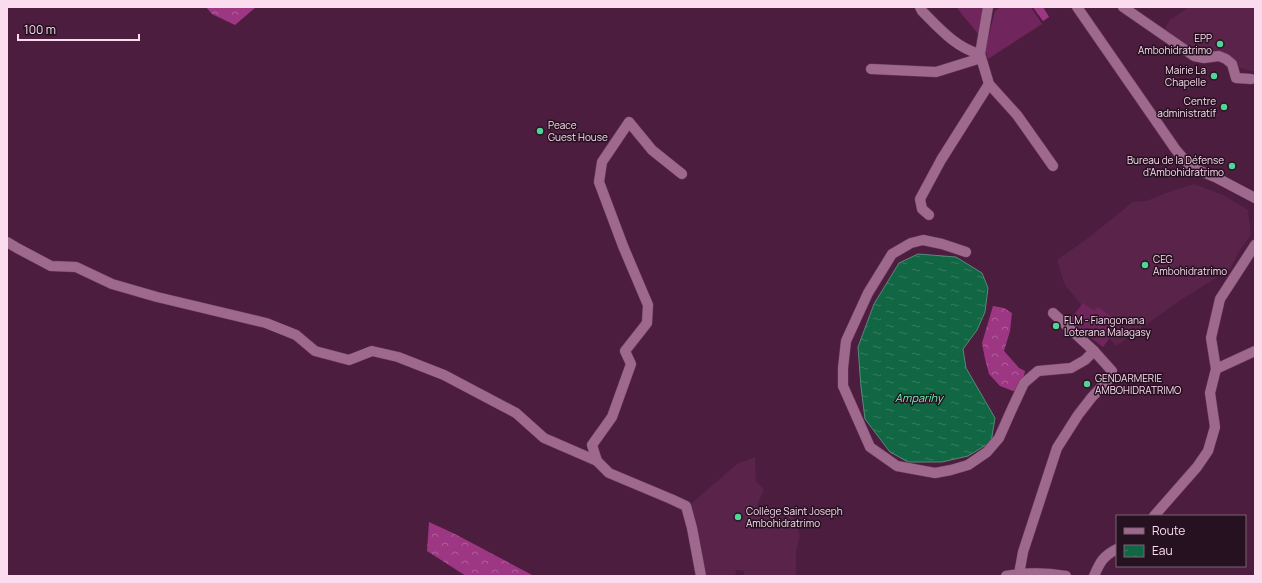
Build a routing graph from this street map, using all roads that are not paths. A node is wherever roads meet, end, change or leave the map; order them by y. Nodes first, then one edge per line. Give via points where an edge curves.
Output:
1 (920, 7) edge
2 (988, 7) edge
3 (1077, 7) edge
4 (1123, 7) edge
5 (1133, 7) edge
6 (1140, 19) junction
7 (981, 56) junction
8 (871, 69) dead end
9 (1251, 79) dead end
10 (989, 84) junction
11 (1053, 166) dead end
12 (682, 174) dead end
13 (1255, 198) edge
14 (929, 215) dead end
15 (7, 242) edge
16 (1255, 245) edge
17 (966, 252) dead end
18 (1053, 313) dead end
19 (1094, 351) junction
20 (1255, 351) edge
21 (1216, 369) junction
22 (597, 461) junction
23 (1155, 515) edge
24 (1116, 550) edge
25 (1019, 574) junction
26 (701, 576) edge
27 (1006, 576) edge
28 (1066, 576) edge
29 (1094, 576) edge

1 - 7 street via 951,40
2 - 7 street
3 - 13 street via 1190,167
4 - 6 street
5 - 6 street
6 - 9 street via 1194,56 1219,56 1232,64 1236,78
7 - 8 street via 936,72
7 - 10 street
10 - 11 street via 1017,115
10 - 14 street via 920,199 922,210
12 - 22 street via 652,150 629,122 602,162 599,182 648,305 647,323 625,351 631,364 612,418 592,445
15 - 22 street via 51,266 76,267 112,284 266,323 296,335 315,351 349,360 372,351 398,357 444,375 516,413 544,438
16 - 21 street via 1220,299 1211,338
17 - 19 street via 923,240 911,243 892,254 868,293 846,341 843,386 870,447 897,466 935,473 968,465 987,452 999,438 1024,383 1038,371 1071,368
18 - 19 street
19 - 25 street via 1112,371 1110,378 1078,415 1057,448 1023,552
20 - 21 street
21 - 23 street via 1210,393 1215,428 1208,451
22 - 26 street via 609,473 686,506
24 - 29 street via 1100,562
25 - 27 street
25 - 28 street via 1031,572

